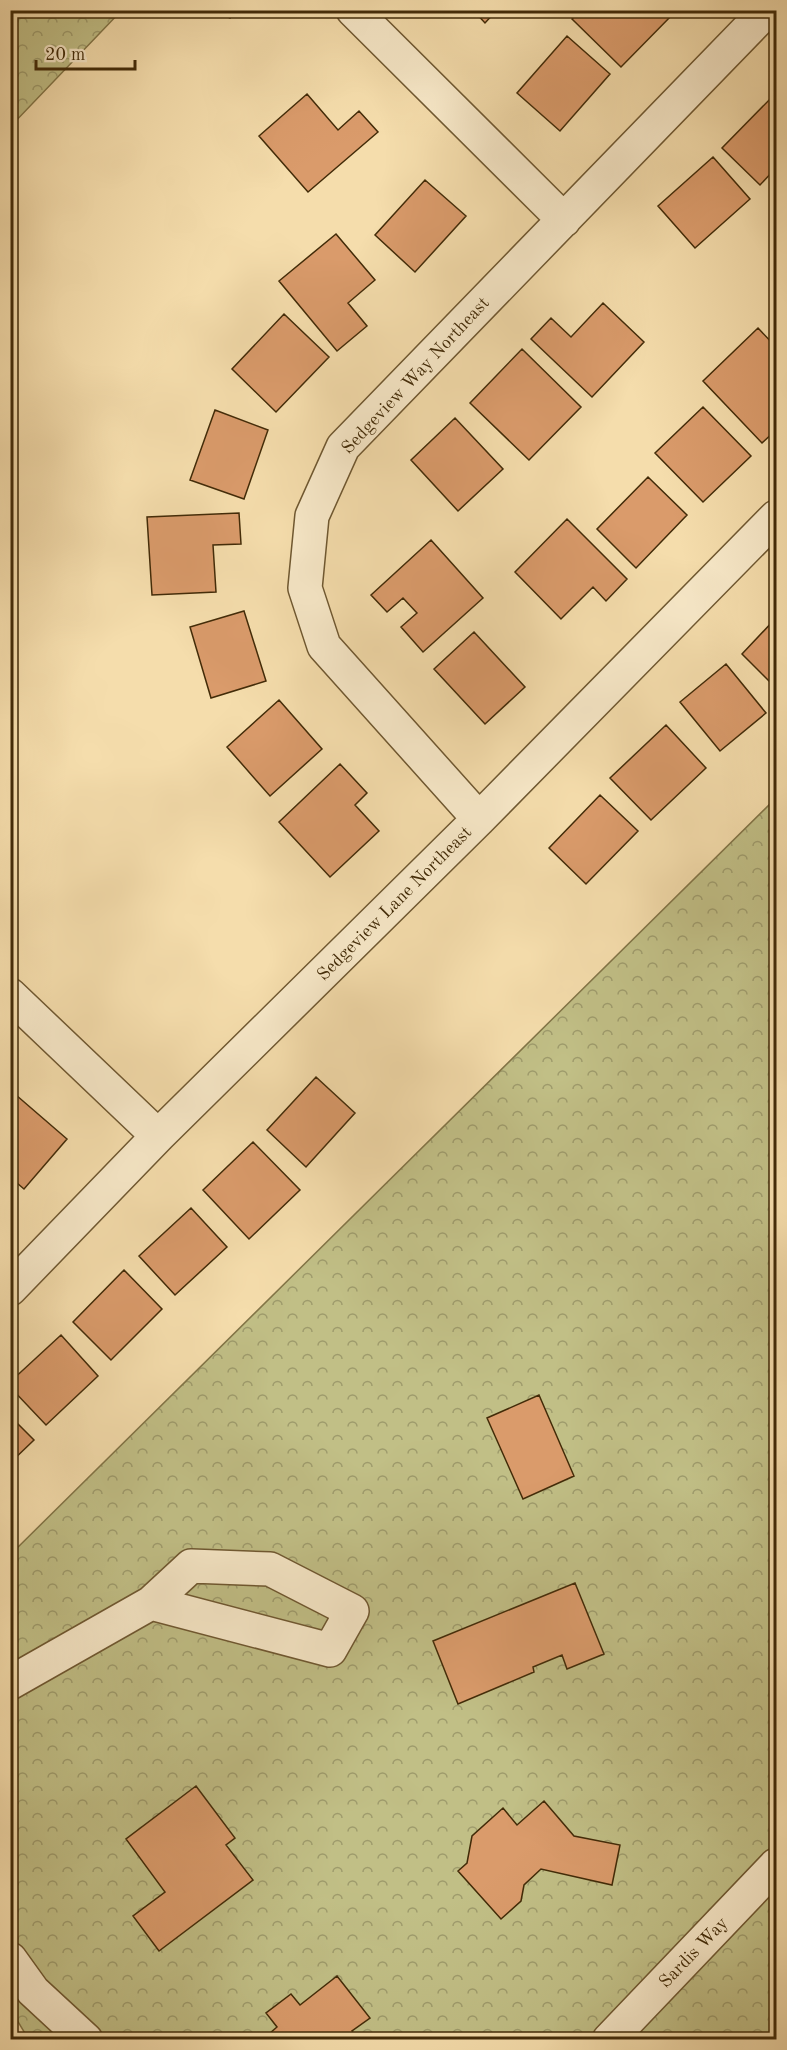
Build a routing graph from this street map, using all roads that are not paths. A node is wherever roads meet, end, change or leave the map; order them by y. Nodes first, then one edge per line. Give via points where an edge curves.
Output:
1 (352, 10) edge
2 (767, 10) edge
3 (564, 220) junction
4 (777, 517) edge
5 (479, 819) junction
6 (10, 995) edge
7 (158, 1136) junction
8 (10, 1289) edge
9 (151, 1604) junction
10 (10, 1683) edge
11 (777, 1865) edge
12 (10, 1959) edge
13 (86, 2040) edge
14 (609, 2040) edge

1 - 3 street
2 - 3 street, Sedgeview Way Northeast
3 - 5 street, Sedgeview Way Northeast via 343,447 312,516 305,588 324,646
4 - 5 street, Sedgeview Lane Northeast
5 - 7 street, Sedgeview Lane Northeast
6 - 7 street
7 - 8 street, Sedgeview Lane Northeast
9 - 9 street via 330,1650 352,1611 270,1569 191,1566
9 - 10 street
11 - 14 street, Sardis Way
12 - 13 street via 33,1991

